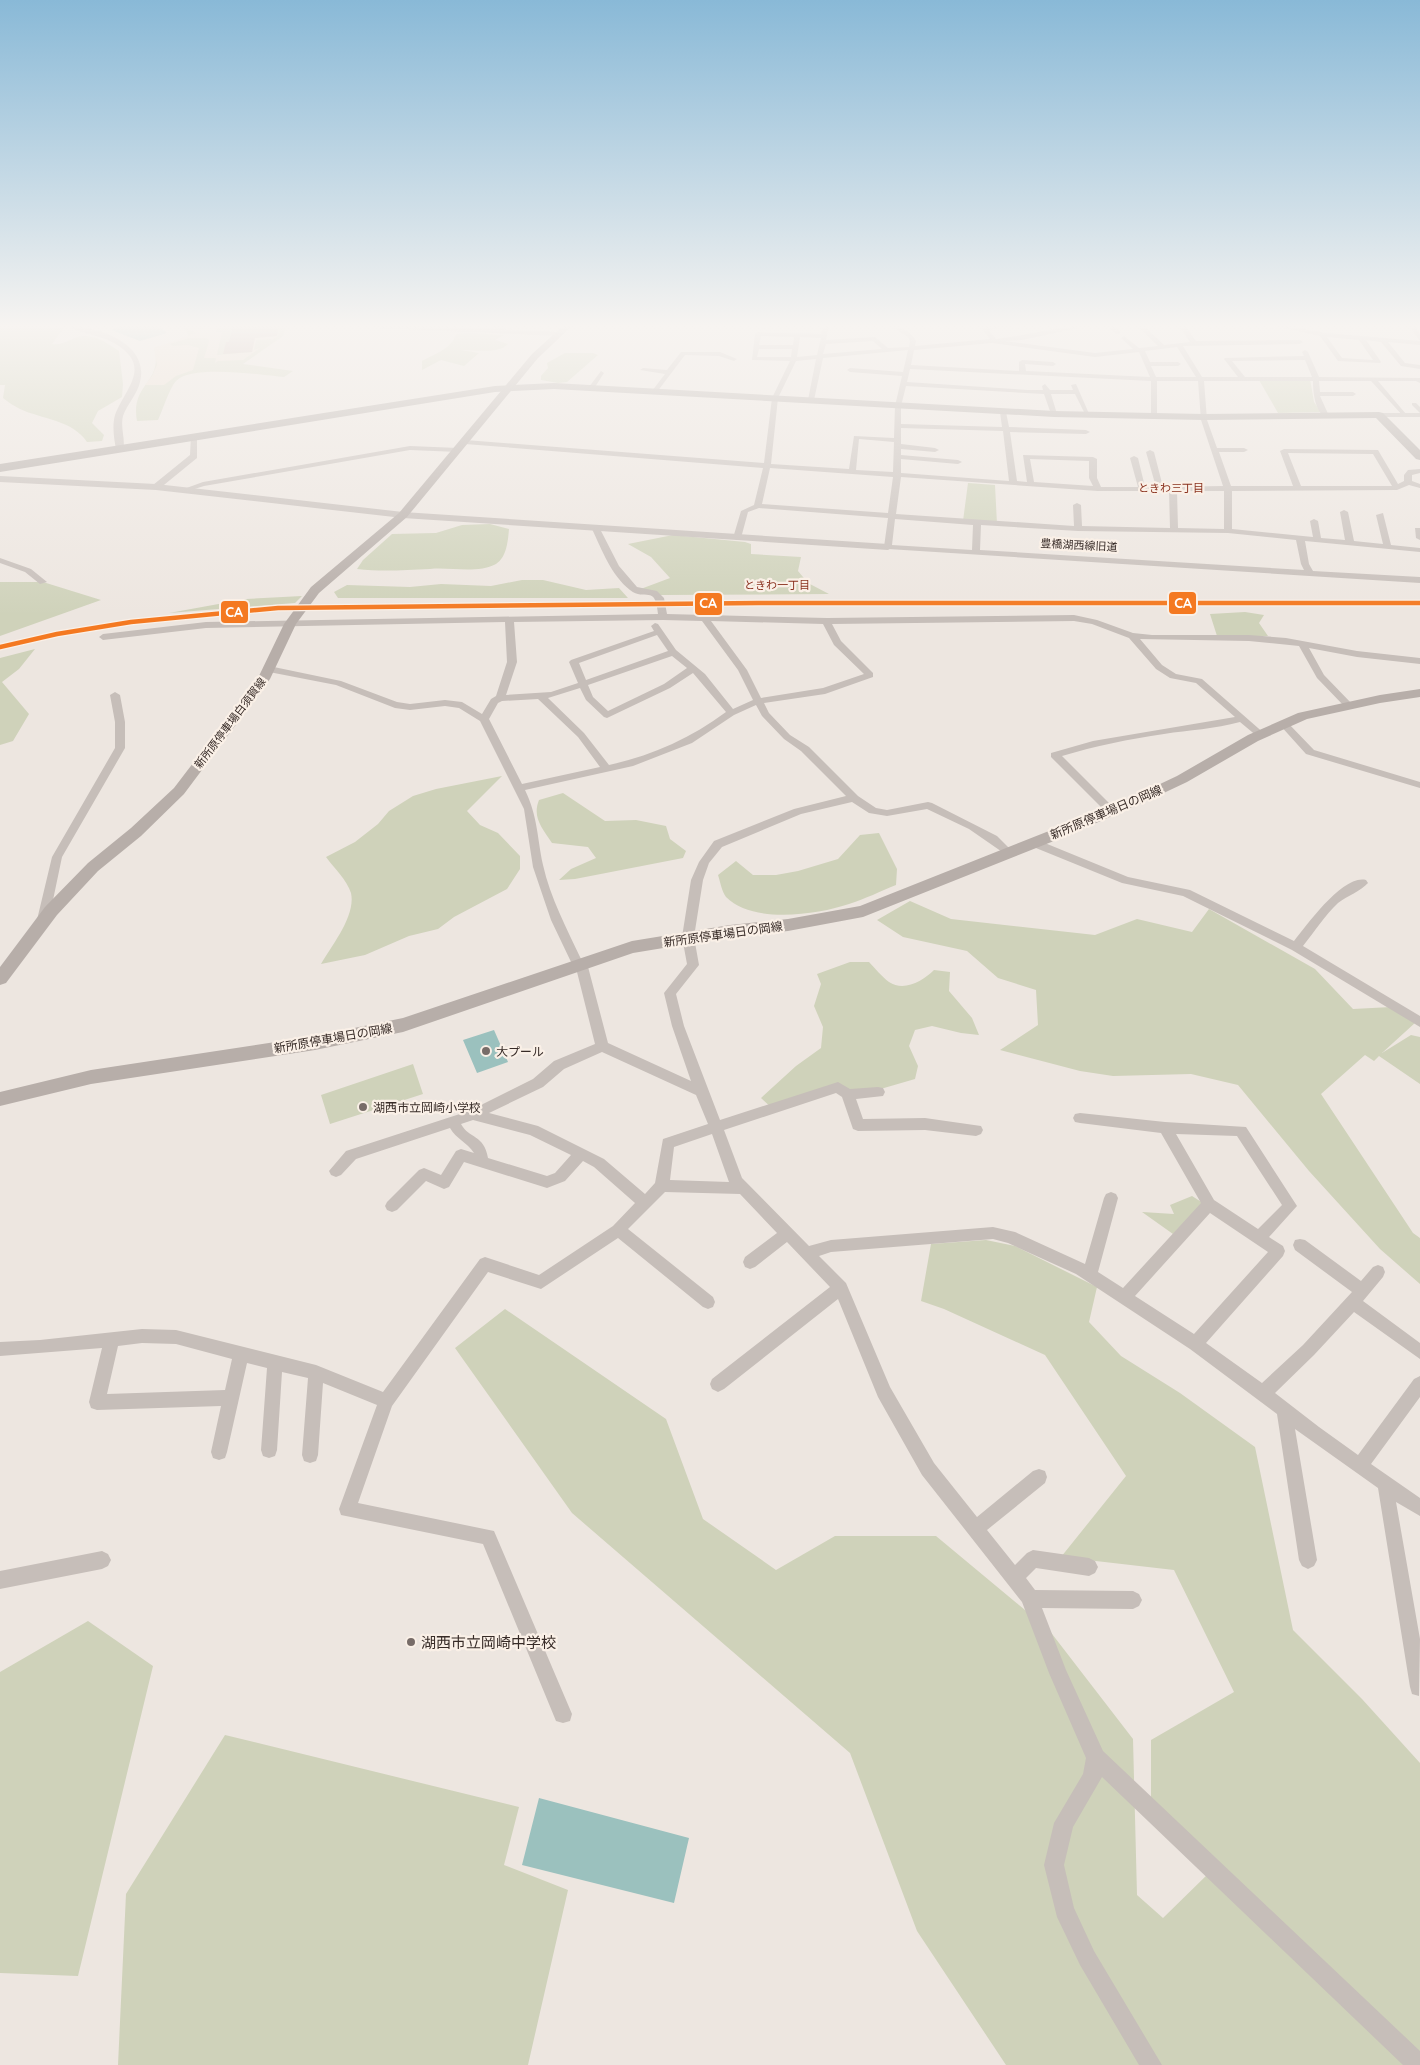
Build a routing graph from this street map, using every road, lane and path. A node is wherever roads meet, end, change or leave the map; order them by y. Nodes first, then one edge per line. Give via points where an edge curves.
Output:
1 (118, 422) edge
2 (285, 422) edge
3 (481, 422) edge
4 (772, 422) edge
5 (898, 422) edge
6 (1005, 422) edge
7 (1032, 422) edge
8 (1206, 422) edge
9 (1386, 422) edge
10 (898, 426) junction
11 (1007, 430) junction
12 (1086, 432) dead end
13 (1034, 434) junction
14 (192, 437) junction
15 (898, 443) junction
16 (462, 446) junction
17 (120, 449) junction
18 (935, 450) dead end
19 (1216, 450) junction
20 (1244, 450) dead end
21 (1150, 452) dead end
22 (1420, 457) edge
23 (897, 458) junction
24 (1134, 458) dead end
25 (958, 462) dead end
26 (768, 465) junction
27 (0, 468) edge
28 (1420, 471) edge
29 (852, 472) junction
30 (897, 476) junction
31 (0, 479) edge
32 (1408, 482) junction
33 (1012, 484) junction
34 (1031, 485) junction
35 (1420, 486) edge
36 (156, 487) junction
37 (1396, 488) junction
38 (1098, 489) junction
39 (1142, 489) junction
40 (1160, 489) junction
41 (1173, 489) junction
42 (1228, 489) junction
43 (185, 490) junction
44 (1298, 490) junction
45 (1077, 504) dead end
46 (758, 506) junction
47 (1344, 512) dead end
48 (403, 515) junction
49 (1380, 515) dead end
50 (890, 517) junction
51 (1314, 521) dead end
52 (976, 523) junction
53 (1286, 525) dead end
54 (596, 529) junction
55 (1078, 529) junction
56 (1174, 531) junction
57 (1228, 531) junction
58 (1288, 537) junction
59 (737, 538) junction
60 (1300, 538) junction
61 (1317, 540) junction
62 (1350, 543) junction
63 (888, 547) junction
64 (1388, 547) junction
65 (1420, 550) edge
66 (976, 552) junction
67 (0, 560) edge
68 (1310, 573) junction
69 (1420, 580) edge
70 (42, 582) dead end
71 (663, 617) junction
72 (704, 617) junction
73 (509, 619) junction
74 (827, 621) junction
75 (290, 624) junction
76 (658, 632) junction
77 (1132, 636) junction
78 (103, 637) dead end
79 (1303, 645) junction
80 (673, 652) junction
81 (1420, 661) edge
82 (694, 668) junction
83 (269, 669) junction
84 (582, 684) junction
85 (1420, 693) edge
86 (115, 695) dead end
87 (542, 697) junction
88 (500, 698) junction
89 (758, 701) junction
90 (1348, 705) junction
91 (731, 713) junction
92 (1243, 718) junction
93 (484, 719) junction
94 (1284, 724) junction
95 (1261, 734) junction
96 (607, 770) junction
97 (1420, 785) edge
98 (520, 788) junction
99 (854, 798) junction
100 (1110, 810) junction
101 (1035, 842) junction
102 (1008, 852) junction
103 (1362, 883) dead end
104 (42, 926) junction
105 (688, 937) junction
106 (1296, 947) junction
107 (579, 964) junction
108 (0, 979) edge
109 (1420, 1022) edge
110 (602, 1046) junction
111 (701, 1091) junction
112 (878, 1092) dead end
113 (848, 1094) junction
114 (0, 1099) edge
115 (473, 1115) junction
116 (1080, 1118) dead end
117 (453, 1122) junction
118 (716, 1126) junction
119 (1165, 1128) junction
120 (976, 1130) dead end
121 (472, 1141) junction
122 (581, 1154) junction
123 (461, 1155) junction
124 (482, 1161) junction
125 (336, 1171) dead end
126 (662, 1186) junction
127 (743, 1188) junction
128 (1111, 1198) dead end
129 (645, 1203) junction
130 (1209, 1204) junction
131 (392, 1206) dead end
132 (618, 1230) junction
133 (788, 1233) junction
134 (1259, 1238) junction
135 (1300, 1244) dead end
136 (808, 1253) junction
137 (750, 1262) dead end
138 (1378, 1272) dead end
139 (1090, 1274) junction
140 (841, 1288) junction
141 (1363, 1291) junction
142 (1124, 1296) junction
143 (708, 1302) dead end
144 (1353, 1303) junction
145 (112, 1339) junction
146 (1195, 1344) junction
147 (0, 1349) edge
148 (1420, 1352) edge
149 (241, 1353) junction
150 (275, 1362) junction
151 (316, 1373) junction
152 (718, 1384) dead end
153 (1420, 1384) edge
154 (1263, 1393) junction
155 (231, 1398) junction
156 (386, 1401) junction
157 (1284, 1410) junction
158 (269, 1450) dead end
159 (219, 1452) dead end
160 (310, 1455) dead end
161 (1360, 1466) junction
162 (1039, 1477) dead end
163 (1385, 1483) junction
164 (1420, 1508) edge
165 (976, 1528) junction
166 (102, 1560) dead end
167 (1308, 1560) dead end
168 (1089, 1567) dead end
169 (1015, 1577) junction
170 (0, 1580) edge
171 (1030, 1599) junction
172 (1133, 1600) dead end
173 (1419, 1687) dead end
174 (563, 1714) dead end
175 (1096, 1758) junction
176 (1151, 2065) edge
177 (1419, 2065) edge

1 - 17 street
2 - 14 main road
3 - 16 main road, 新所原停車場白須賀線
4 - 26 street
5 - 10 street
6 - 11 street
7 - 13 street
8 - 19 street
9 - 22 main road
10 - 11 street via 964,432
10 - 15 street
11 - 13 street
11 - 33 street
12 - 13 street
14 - 17 main road
14 - 36 street via 194,456
15 - 18 street
15 - 23 street
15 - 29 street via 856,437
16 - 26 street
16 - 43 street via 410,448 203,484
16 - 48 main road, 新所原停車場白須賀線
17 - 27 main road
19 - 20 street
19 - 42 street
21 - 40 street
23 - 25 street
23 - 30 street
24 - 39 street
26 - 29 street
26 - 46 street
28 - 32 street via 1411,472
29 - 30 street
30 - 33 street
30 - 50 street
31 - 36 street, 豊橋湖西線旧道
32 - 35 street
32 - 37 street
33 - 34 street
34 - 38 street
34 - 38 street via 1026,457 1093,459 1093,478
36 - 43 street, 豊橋湖西線旧道
37 - 44 street
37 - 44 street via 1376,452 1284,451
38 - 39 street
39 - 40 street
40 - 41 street
41 - 42 street
41 - 56 street
42 - 44 street
42 - 57 street
43 - 48 street, 豊橋湖西線旧道
45 - 55 street
46 - 50 street
46 - 59 street via 745,511
47 - 62 street
48 - 54 street, 豊橋湖西線旧道
48 - 75 main road, 新所原停車場白須賀線 via 315,590
49 - 64 street
50 - 52 street
50 - 63 street
51 - 61 street
52 - 55 street
52 - 66 street
53 - 58 street
54 - 59 street, 豊橋湖西線旧道
54 - 71 street via 615,567 634,589 654,593 661,600
55 - 56 street
56 - 57 street
57 - 58 street
58 - 60 street
59 - 63 street, 豊橋湖西線旧道
60 - 61 street
60 - 68 street
61 - 62 street
62 - 64 street
63 - 66 street, 豊橋湖西線旧道
64 - 65 street
66 - 68 street, 豊橋湖西線旧道
67 - 70 street via 30,571
68 - 69 street, 豊橋湖西線旧道
71 - 72 street
71 - 73 street
71 - 76 street via 653,624
72 - 74 street
72 - 89 street via 742,670
73 - 75 street
73 - 88 street via 512,662
74 - 77 street via 1074,618
74 - 89 street via 834,638 870,675 825,691
75 - 78 street via 206,625
75 - 83 main road, 新所原停車場白須賀線
76 - 80 street
76 - 84 street via 574,662
77 - 79 street via 1249,638
77 - 92 street via 1158,667 1173,676 1199,681
79 - 81 street
79 - 90 street via 1320,676
80 - 82 street
80 - 84 street
82 - 84 street via 667,686 608,715 589,698
82 - 91 street
83 - 93 street via 338,683 395,705 445,703 462,706
83 - 104 main road, 新所原停車場白須賀線 via 179,791 94,867 51,911
84 - 87 street
85 - 90 main road, 新所原停車場日の岡線
86 - 104 street via 120,748 56,857
87 - 88 street
87 - 96 street via 581,735
88 - 93 street via 494,701
89 - 91 street
89 - 99 street via 765,714 787,737 805,749
90 - 94 main road, 新所原停車場日の岡線
91 - 96 street via 706,732 672,749
92 - 95 street
92 - 100 street via 1093,744 1055,755
93 - 98 street
94 - 95 main road, 新所原停車場日の岡線
94 - 97 street via 1310,752
95 - 100 main road, 新所原停車場日の岡線 via 1182,779
96 - 98 street
98 - 107 street via 529,809 538,868 556,920
99 - 102 street via 873,811 887,812 928,805 973,827
99 - 105 street via 798,811 718,844 704,862 697,880
100 - 101 main road, 新所原停車場日の岡線
101 - 102 main road, 新所原停車場日の岡線
101 - 106 street via 1126,880 1186,893
102 - 105 main road, 新所原停車場日の岡線 via 863,911
103 - 106 street via 1345,890 1328,904
104 - 108 main road, 新所原停車場白須賀線
105 - 107 main road, 新所原停車場日の岡線 via 632,947
105 - 111 street via 692,964 670,993
106 - 109 street
107 - 110 street
107 - 114 main road, 新所原停車場日の岡線 via 403,1025 316,1043 91,1077
110 - 111 street
110 - 115 street via 559,1065 538,1083
111 - 118 street
112 - 113 street
113 - 118 street via 838,1086
113 - 120 street via 858,1124 925,1124
115 - 117 street
115 - 122 street via 533,1130
116 - 119 street
117 - 121 street via 459,1133
117 - 125 street via 351,1155
118 - 126 street via 668,1143
118 - 127 street via 736,1181
119 - 130 street
119 - 134 street via 1241,1131 1290,1206
121 - 123 street
121 - 124 street via 480,1150
122 - 124 street via 560,1177 548,1182
122 - 129 street via 599,1163
123 - 124 street
123 - 131 street via 444,1183 424,1174
126 - 127 street
126 - 129 street
127 - 133 street
128 - 139 street
129 - 132 street
130 - 134 street
130 - 142 street
132 - 143 street
132 - 156 street via 541,1282 485,1264
133 - 136 street
133 - 137 street
134 - 146 street via 1278,1251
135 - 141 street
136 - 139 street via 831,1246 993,1233 1010,1237
136 - 140 street
138 - 141 street
139 - 142 street
140 - 152 street
140 - 165 street via 884,1392 928,1469
141 - 144 street
142 - 146 street
144 - 148 street
144 - 154 street
145 - 147 street
145 - 149 street via 176,1337
145 - 155 street via 97,1402
146 - 154 street
149 - 150 street
149 - 155 street
150 - 151 street
150 - 158 street
151 - 156 street
151 - 160 street
153 - 161 street
154 - 157 street
155 - 159 street
156 - 174 street via 347,1509 488,1537
157 - 161 street
157 - 167 street
161 - 163 street
162 - 165 street
163 - 164 street
163 - 173 street
165 - 169 street
166 - 170 street
168 - 169 street via 1033,1559
169 - 171 street
171 - 172 street
171 - 175 street via 1058,1673
175 - 176 street via 1092,1777 1064,1823 1054,1865 1064,1910 1083,1950
175 - 177 street

